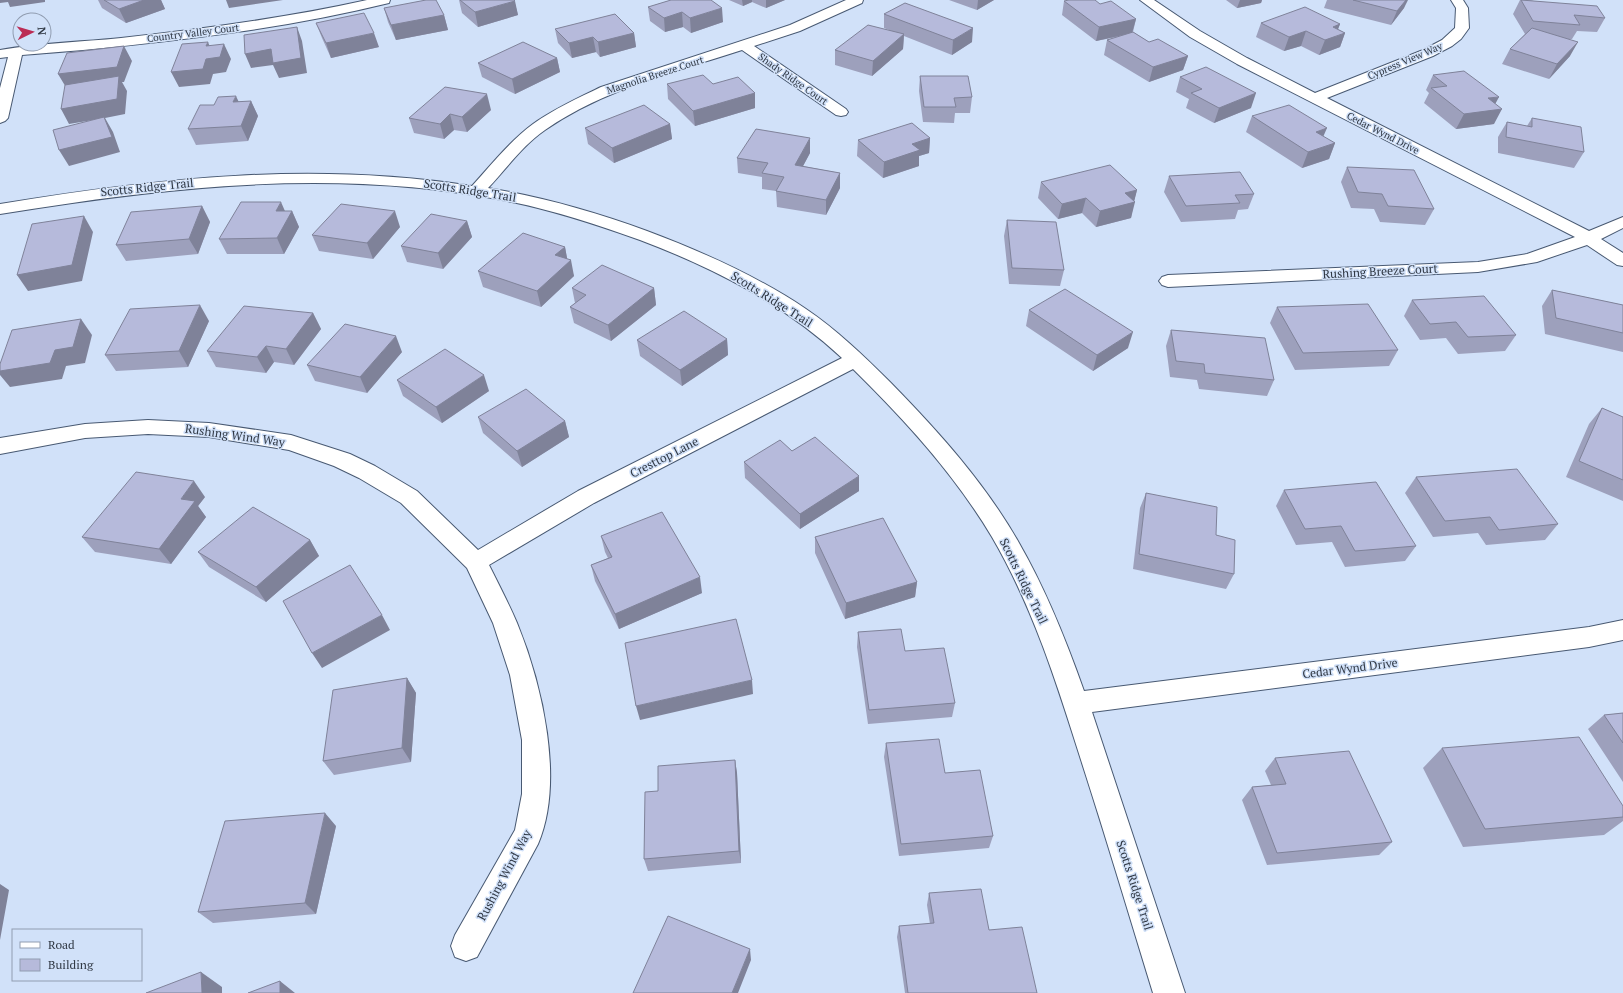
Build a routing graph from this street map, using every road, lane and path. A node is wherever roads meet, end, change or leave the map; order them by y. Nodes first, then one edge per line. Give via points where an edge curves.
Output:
1 (857, 0) edge
2 (1146, 0) edge
3 (1457, 0) edge
4 (377, 1) edge
5 (745, 46) junction
6 (52, 49) edge
7 (12, 52) edge
8 (16, 52) edge
9 (0, 54) edge
10 (1315, 98) junction
11 (841, 112) dead end
12 (0, 118) edge
13 (477, 190) junction
14 (0, 209) edge
15 (1623, 222) edge
16 (1589, 238) junction
17 (1623, 261) edge
18 (1168, 280) dead end
19 (856, 360) junction
20 (0, 446) edge
21 (476, 562) junction
22 (1623, 630) edge
23 (1076, 703) junction
24 (466, 946) dead end
25 (1169, 993) edge

1 - 5 street, Magnolia Breeze Court via 795,28
2 - 10 street, Cedar Wynd Drive via 1195,34
3 - 10 street, Cypress View Way via 1462,8 1462,28 1447,43
4 - 6 street, Country Valley Court via 310,16 237,28
5 - 11 street, Shady Ridge Court
5 - 13 street, Magnolia Breeze Court via 606,90 578,103 526,138
7 - 9 street, Country Valley Court
8 - 12 street
10 - 16 street, Cedar Wynd Drive
13 - 14 street, Scotts Ridge Trail via 415,181 352,177 243,178 108,191
13 - 19 street, Scotts Ridge Trail via 554,206 610,222 648,235 720,267 801,314
15 - 16 street, Rushing Breeze Court
16 - 17 street, Cedar Wynd Drive
16 - 18 street, Rushing Breeze Court via 1539,256 1478,267
19 - 21 street, Cresttop Lane via 586,497
19 - 23 street, Scotts Ridge Trail via 926,432 976,496 1010,548 1040,608
20 - 21 street, Rushing Wind Way via 85,431 148,427 209,430 291,443 342,460 409,497
21 - 24 street, Rushing Wind Way via 505,623 523,675 535,740 536,794 528,834
22 - 23 street, Cedar Wynd Drive via 1590,637
23 - 25 street, Scotts Ridge Trail

